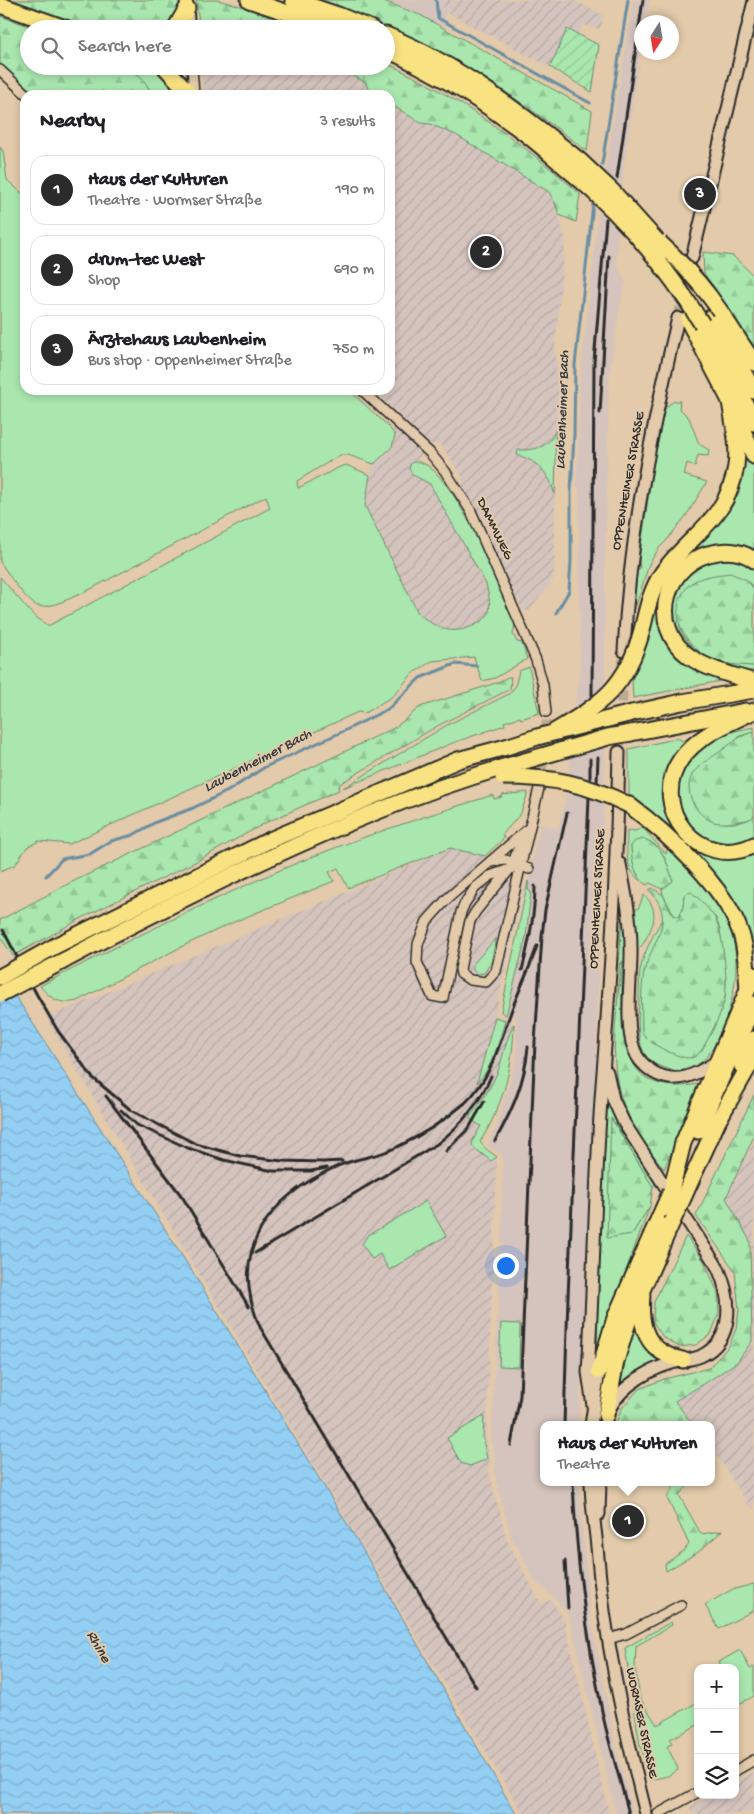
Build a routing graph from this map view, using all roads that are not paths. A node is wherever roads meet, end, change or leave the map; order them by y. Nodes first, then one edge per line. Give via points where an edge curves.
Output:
1 (249, 0) edge
2 (293, 0) edge
3 (754, 1) edge
4 (186, 4) edge
5 (0, 5) edge
6 (42, 20) edge
7 (179, 20) edge
8 (188, 20) edge
9 (309, 20) edge
10 (350, 20) edge
11 (395, 39) edge
12 (395, 54) edge
13 (0, 70) edge
14 (173, 75) edge
15 (192, 75) edge
16 (22, 90) edge
17 (187, 90) edge
18 (192, 90) edge
19 (575, 166) junction
20 (656, 250) junction
21 (692, 258) tunnel mouth
22 (678, 318) tunnel mouth
23 (707, 320) junction
24 (754, 364) edge
25 (754, 391) edge
26 (367, 395) edge
27 (730, 401) junction
28 (754, 423) edge
29 (754, 456) edge
30 (754, 560) edge
31 (624, 651) tunnel mouth
32 (754, 682) edge
33 (754, 690) edge
34 (754, 710) edge
35 (546, 712) tunnel mouth
36 (554, 732) junction
37 (619, 752) tunnel mouth
38 (504, 772) junction
39 (539, 788) tunnel mouth
40 (529, 828) junction
41 (754, 845) edge
42 (616, 850) junction
43 (487, 863) junction
44 (519, 866) junction
45 (754, 975) edge
46 (0, 977) edge
47 (748, 990) junction
48 (0, 994) edge
49 (754, 1004) edge
50 (754, 1039) edge
51 (606, 1047) junction
52 (754, 1057) edge
53 (716, 1062) junction
54 (725, 1107) junction
55 (675, 1188) junction
56 (644, 1284) junction
57 (591, 1339) junction
58 (682, 1360) junction
59 (599, 1371) junction
60 (601, 1415) edge
61 (590, 1486) edge
62 (600, 1486) edge
63 (597, 1546) junction
64 (681, 1605) dead end
65 (608, 1639) junction
66 (754, 1760) edge
67 (739, 1769) edge
68 (694, 1794) edge
69 (646, 1814) edge
70 (658, 1814) edge

1 - 9 highway
2 - 10 highway
3 - 21 main road
4 - 7 highway
4 - 8 main road
5 - 6 highway
11 - 19 highway via 475,82 519,112
12 - 19 highway via 469,94
13 - 16 street
14 - 17 highway
15 - 18 street
19 - 20 highway, bridge via 605,202
20 - 23 highway, bridge
20 - 23 highway, bridge via 684,274
22 - 31 main road, OPPENHEIMER STRASSE via 642,484 626,598
23 - 24 highway
23 - 25 highway
23 - 27 highway
23 - 28 highway
26 - 35 street, DAMMWEG via 430,452 470,511 536,660
27 - 29 highway
27 - 36 highway, bridge via 736,458 729,490 714,518 668,566 659,580 628,667 616,686 597,705
30 - 32 highway via 724,551 691,561 679,572 672,585 666,601 666,614 673,638 689,656 710,668
33 - 36 highway, bridge via 682,702
34 - 38 highway, bridge via 608,738
34 - 41 highway via 691,747 674,774 670,797 677,821 696,842 726,851
36 - 46 highway, bridge via 458,760 270,840 57,945
37 - 42 main road, OPPENHEIMER STRASSE
38 - 47 highway, bridge via 572,783 609,795 649,821 687,857 725,902 744,942
38 - 48 highway, bridge via 470,777 314,837 214,884
39 - 40 street
40 - 43 street
40 - 44 street
40 - 44 street
42 - 51 main road, OPPENHEIMER STRASSE
42 - 53 main road via 628,914 630,1024 636,1054 650,1070 671,1078 692,1076
43 - 44 street via 499,861
43 - 44 street via 437,909 423,927 417,962 432,996 443,998 465,903 481,882 495,873
44 - 44 street via 476,911 470,922 460,969 461,974 470,980 486,982 496,971
45 - 47 highway
47 - 53 highway
49 - 55 highway
50 - 54 highway
51 - 57 main road
51 - 58 main road via 609,1082 624,1123 708,1250 727,1293 727,1322 718,1342 702,1356
52 - 54 highway
53 - 55 highway via 684,1143
54 - 55 highway
55 - 56 highway, bridge via 672,1222
55 - 59 highway, bridge via 615,1318
56 - 58 highway via 642,1318 647,1336 662,1353
56 - 60 highway via 621,1342
57 - 59 main road
57 - 60 main road via 588,1372
58 - 60 main road via 653,1370 635,1382
59 - 60 main road
61 - 63 main road
62 - 63 main road
63 - 65 main road, WORMSER STRASSE
64 - 65 street via 626,1634
65 - 69 main road, WORMSER STRASSE
66 - 67 street
68 - 70 street

